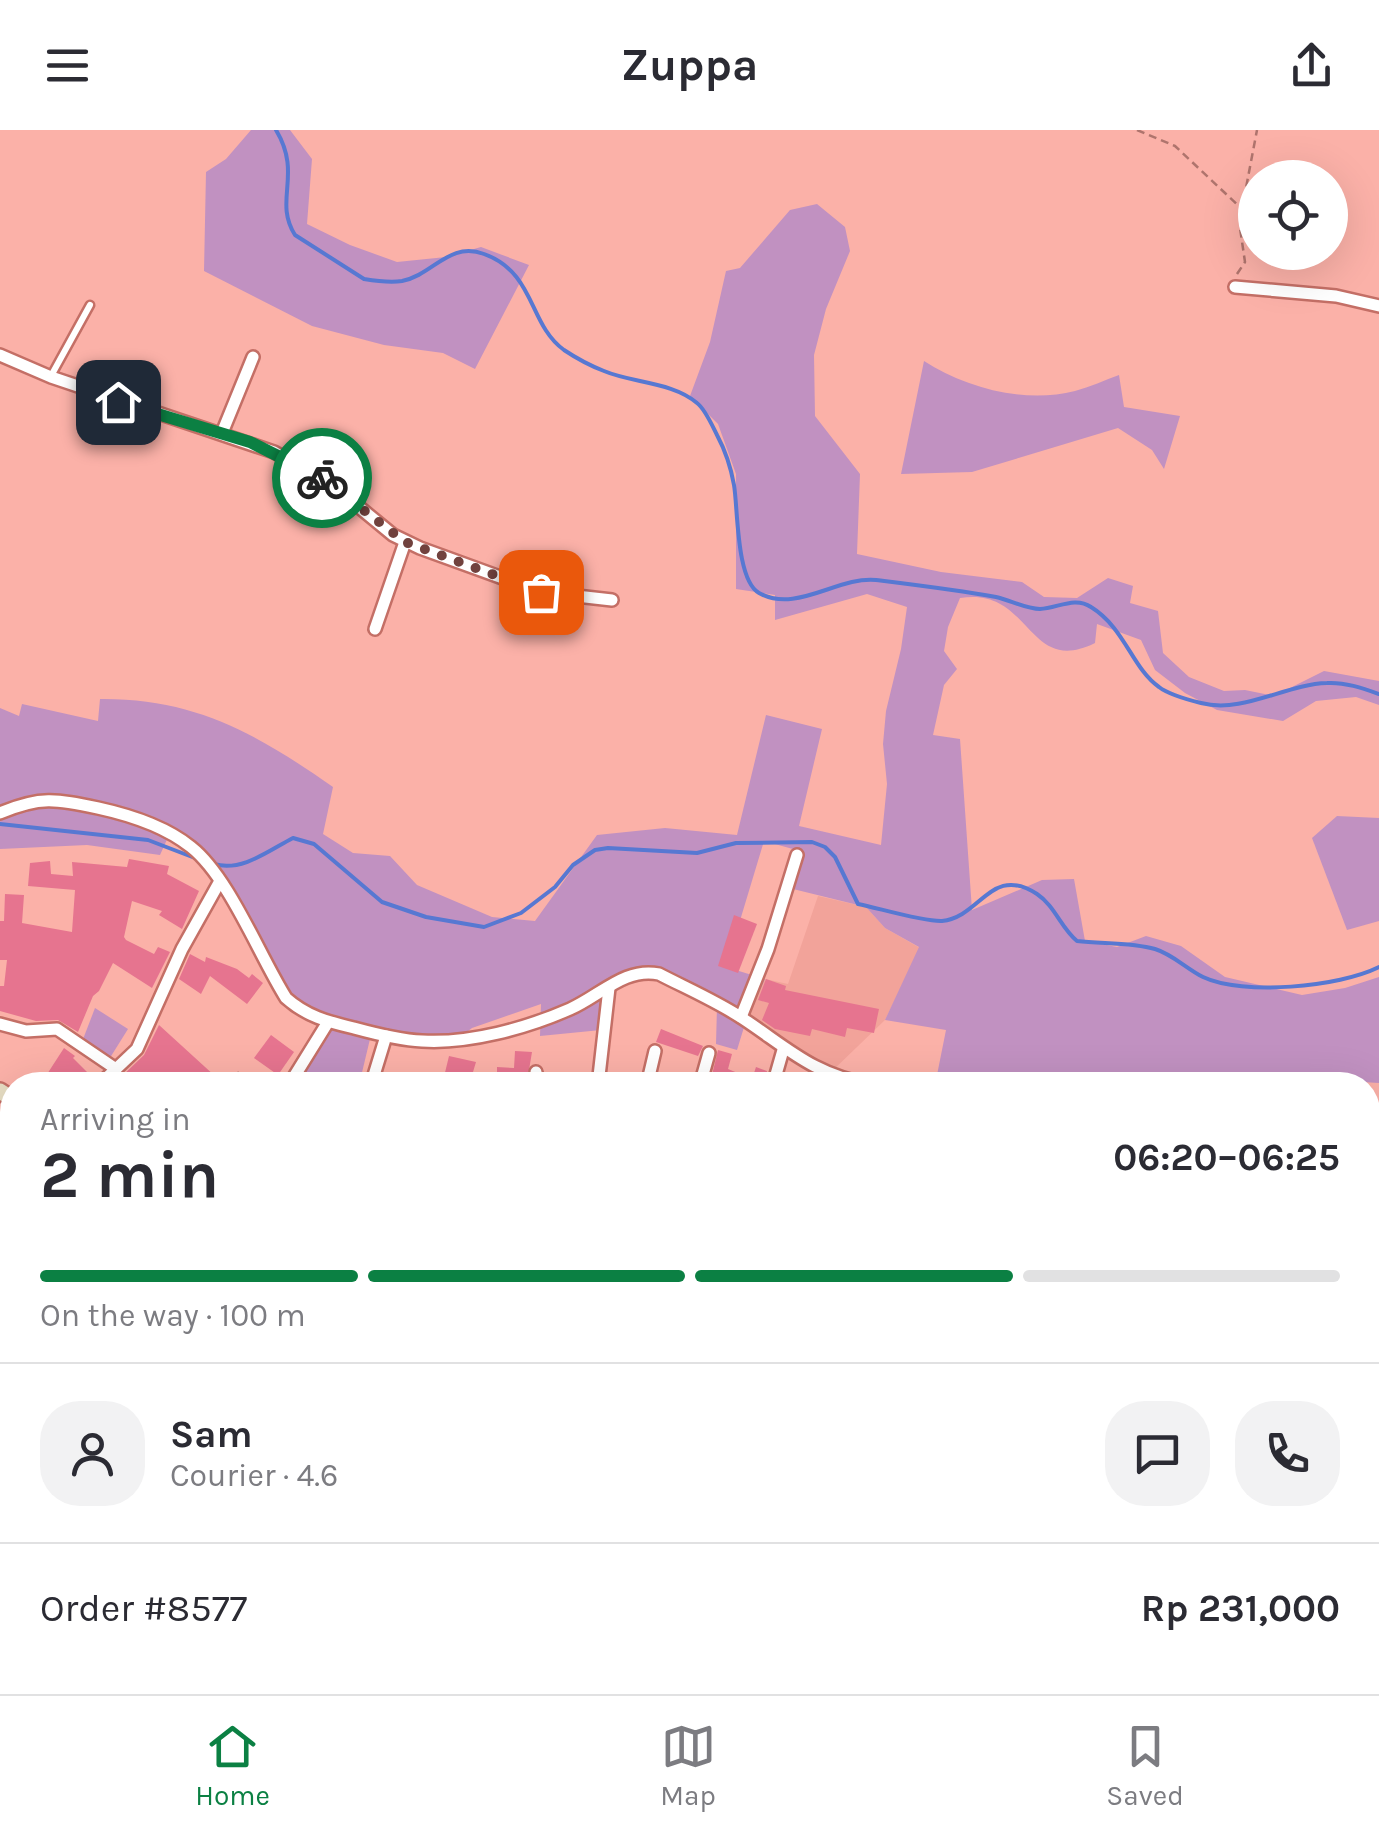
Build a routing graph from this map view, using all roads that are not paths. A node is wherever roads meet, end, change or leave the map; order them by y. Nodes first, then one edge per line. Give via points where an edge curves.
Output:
1 (1235, 287) road end
2 (90, 305) dead end
3 (1379, 306) edge
4 (0, 355) edge
5 (252, 356) dead end
6 (51, 378) junction
7 (222, 433) junction
8 (405, 542) junction
9 (612, 600) dead end
10 (376, 629) dead end
11 (0, 813) edge
12 (797, 855) dead end
13 (220, 881) junction
14 (609, 988) junction
15 (741, 1017) junction
16 (328, 1022) junction
17 (0, 1024) edge
18 (386, 1036) junction
19 (783, 1050) junction
20 (655, 1052) dead end
21 (709, 1052) dead end
22 (116, 1069) junction
23 (113, 1072) edge
24 (297, 1072) edge
25 (375, 1072) edge
26 (599, 1072) edge
27 (650, 1072) edge
28 (704, 1072) edge
29 (776, 1072) edge
30 (829, 1072) edge

1 - 3 street
2 - 6 lane
4 - 6 street
5 - 7 street
6 - 7 street
7 - 8 street via 304,467
8 - 9 street via 541,592
8 - 10 street
11 - 13 street via 30,800 112,811 156,825 192,848
12 - 15 street
13 - 16 street via 286,998
13 - 22 street via 144,1036
14 - 15 street via 635,972 660,974
14 - 18 street via 542,1020 465,1039
14 - 26 street
15 - 19 street
16 - 18 street
16 - 24 street
17 - 22 street via 56,1030
18 - 25 street
19 - 29 street
19 - 30 street
20 - 27 street
21 - 28 street
22 - 23 street

